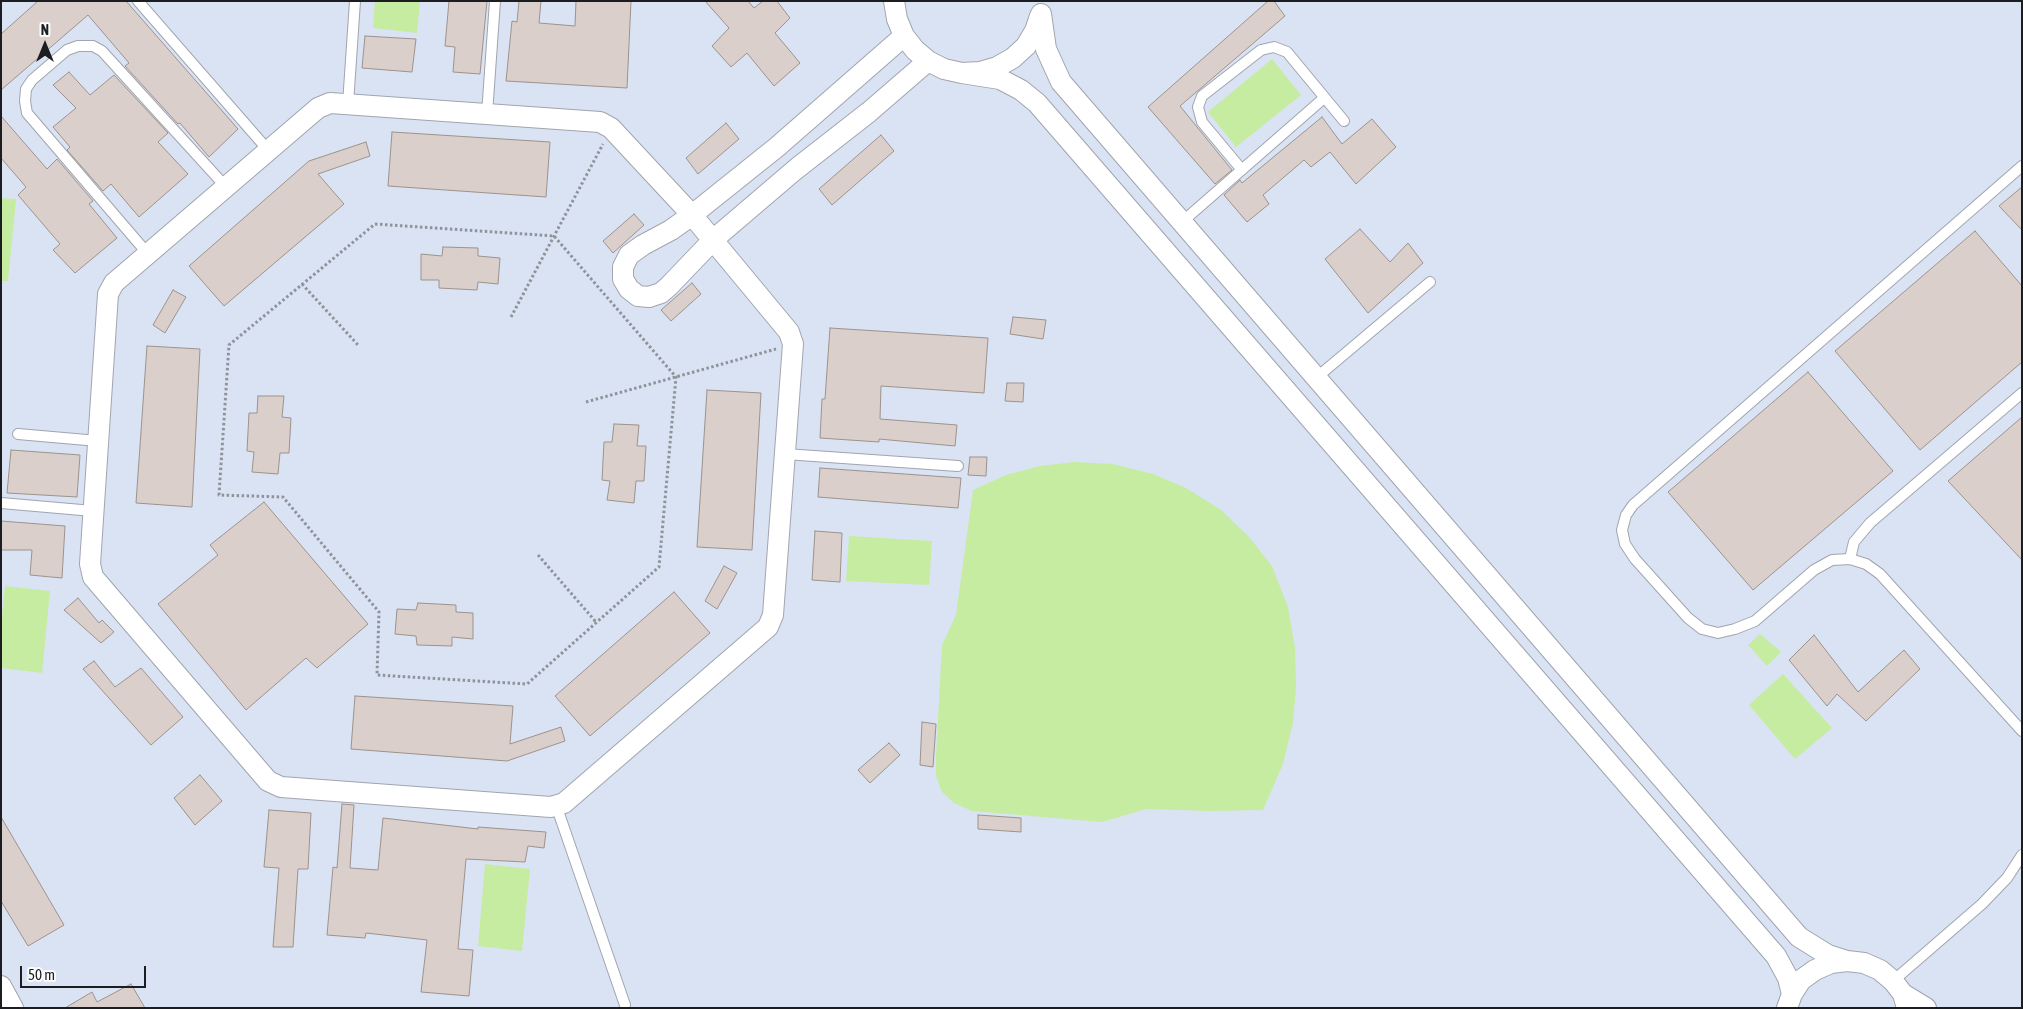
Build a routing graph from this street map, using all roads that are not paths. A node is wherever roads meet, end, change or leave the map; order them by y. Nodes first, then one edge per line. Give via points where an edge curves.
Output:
1 (138, 1) edge
2 (355, 1) edge
3 (495, 1) edge
4 (894, 1) edge
5 (1042, 8) edge
6 (904, 36) junction
7 (928, 61) junction
8 (962, 73) junction
9 (1324, 98) junction
10 (348, 104) junction
11 (487, 114) junction
12 (1344, 121) dead end
13 (777, 147) junction
14 (268, 150) junction
15 (2022, 166) edge
16 (796, 169) junction
17 (1242, 170) junction
18 (226, 187) junction
19 (692, 215) junction
20 (1182, 222) junction
21 (714, 239) junction
22 (148, 254) junction
23 (1430, 282) dead end
24 (1316, 378) junction
25 (2022, 393) edge
26 (18, 434) dead end
27 (98, 441) junction
28 (785, 454) junction
29 (958, 466) dead end
30 (1, 503) edge
31 (93, 510) junction
32 (1850, 559) junction
33 (2022, 731) edge
34 (556, 805) junction
35 (2022, 856) edge
36 (1848, 961) junction
37 (1, 986) edge
38 (1901, 994) edge
39 (1789, 1001) edge
40 (625, 1005) dead end
41 (13, 1008) edge
42 (1926, 1008) edge

1 - 14 lane
2 - 10 lane
3 - 11 lane
4 - 6 street
5 - 8 street via 1035,31 1013,58 980,72
5 - 20 street via 1041,26 1046,49 1061,82
6 - 7 street
6 - 13 street
7 - 8 street
7 - 16 street
8 - 39 street via 1000,79 1021,90 1037,104 1776,956 1788,978
9 - 12 lane
9 - 17 lane
9 - 17 lane via 1287,52 1274,47 1261,50 1202,96 1198,107 1202,122
10 - 11 street
10 - 14 street via 330,103 318,108
11 - 19 street via 600,122 611,128
13 - 16 street
13 - 19 street
14 - 18 street
15 - 32 lane via 1633,506 1626,515 1622,530 1625,544 1635,559 1688,618 1702,629 1718,633 1735,630 1756,620 1814,570 1832,560
16 - 21 street
17 - 20 lane
18 - 22 street
18 - 22 lane via 102,51 93,46 67,50 32,80 26,89 27,113
19 - 21 street
19 - 21 street via 629,255 623,267 623,279 629,289 638,296 661,293
20 - 24 street
21 - 28 street via 789,332 793,344
22 - 27 street via 114,283 108,294
23 - 24 lane
24 - 36 street via 1799,937 1828,955
25 - 32 lane via 1870,522 1854,542
26 - 27 lane
27 - 31 street
28 - 29 lane
28 - 34 street via 773,616 768,628 564,803
30 - 31 lane
31 - 34 street via 90,564 93,577 268,781 281,787
32 - 33 lane via 1866,564 1880,574
34 - 40 lane
35 - 38 lane via 2007,878
36 - 38 street via 1880,970
36 - 39 street via 1830,963 1815,970 1802,980
37 - 41 street
38 - 42 street

